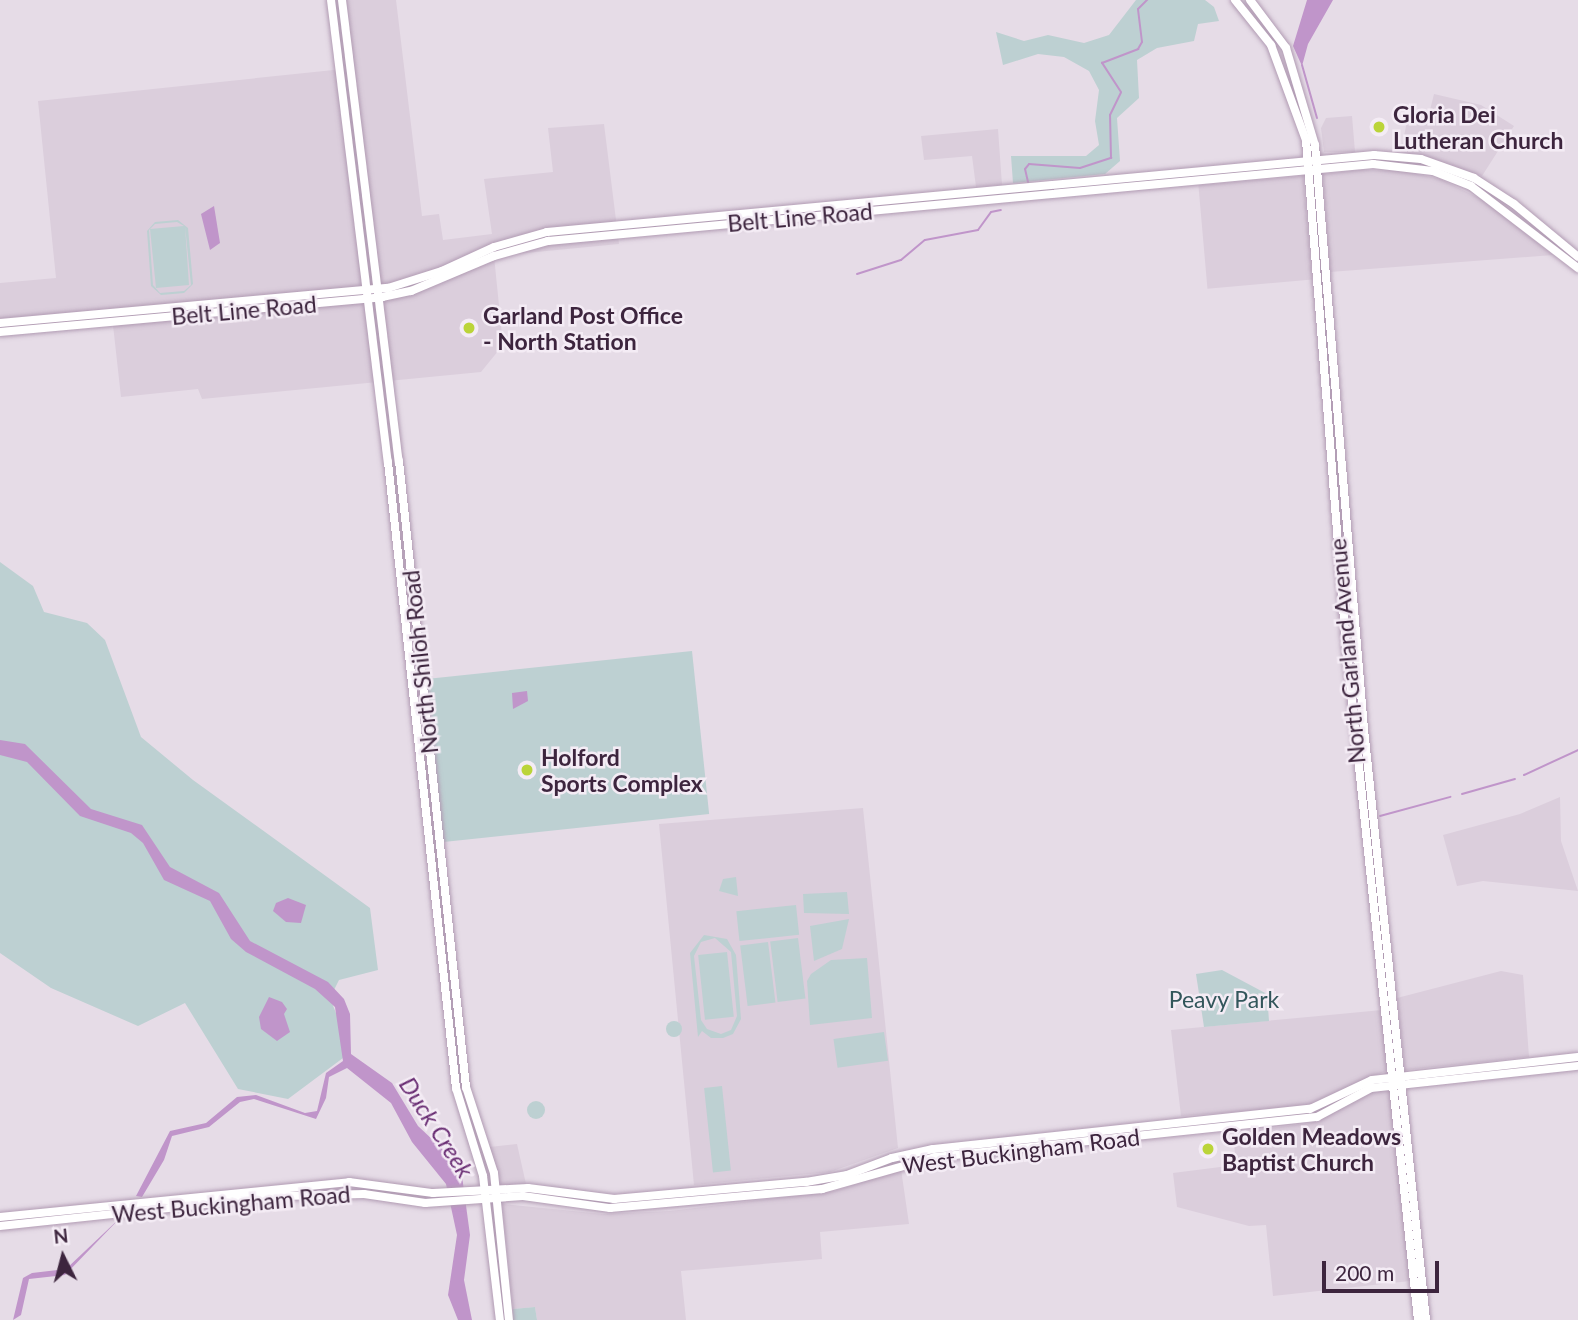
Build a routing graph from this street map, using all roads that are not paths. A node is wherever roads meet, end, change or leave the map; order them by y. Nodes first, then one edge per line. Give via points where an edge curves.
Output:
1 (331, 0) edge
2 (342, 0) edge
3 (1236, 0) edge
4 (1250, 0) edge
5 (1276, 32) junction
6 (1267, 37) junction
7 (1313, 165) junction
8 (1539, 231) junction
9 (1326, 256) junction
10 (1315, 257) junction
11 (1578, 257) edge
12 (1578, 268) edge
13 (373, 294) junction
14 (67, 321) junction
15 (0, 323) edge
16 (1332, 325) junction
17 (1320, 326) junction
18 (0, 332) edge
19 (1328, 431) junction
20 (1341, 449) junction
21 (432, 767) junction
22 (422, 768) junction
23 (1380, 972) junction
24 (1395, 1012) junction
25 (1578, 1057) edge
26 (1578, 1066) edge
27 (1398, 1079) junction
28 (1343, 1094) junction
29 (1333, 1112) junction
30 (1294, 1116) junction
31 (498, 1193) junction
32 (486, 1194) junction
33 (83, 1213) junction
34 (0, 1217) edge
35 (0, 1226) edge
36 (500, 1320) edge
37 (509, 1320) edge
38 (1418, 1320) edge
39 (1426, 1320) edge

1 - 13 main road, North Shiloh Road
2 - 13 main road, North Shiloh Road
3 - 6 main road, North Garland Avenue
4 - 5 main road, North Garland Avenue
5 - 6 main road
5 - 7 main road, North Garland Avenue via 1297,77
6 - 7 main road, North Garland Avenue via 1300,116
7 - 8 main road, Belt Line Road via 1413,162 1481,191
7 - 9 main road, North Garland Avenue
7 - 10 main road, North Garland Avenue
7 - 13 main road, Belt Line Road via 547,232 494,247
8 - 11 main road, Belt Line Road
8 - 12 main road, Belt Line Road
9 - 10 main road
9 - 16 main road, North Garland Avenue
10 - 17 main road, North Garland Avenue
13 - 14 main road, Belt Line Road
13 - 21 main road, North Shiloh Road
13 - 22 main road, North Shiloh Road
14 - 15 main road, Belt Line Road
14 - 18 main road, Belt Line Road
16 - 17 main road
16 - 20 main road, North Garland Avenue
17 - 19 main road, North Garland Avenue
19 - 20 main road via 1334,432
19 - 23 main road, North Garland Avenue
20 - 24 main road, North Garland Avenue via 1364,729
21 - 22 main road
21 - 31 main road, North Shiloh Road via 466,1087
22 - 32 main road, North Shiloh Road via 456,1088
23 - 24 main road via 1387,980
23 - 27 main road, North Garland Avenue
24 - 27 main road, North Garland Avenue
25 - 27 main road, West Buckingham Road
26 - 27 main road, West Buckingham Road
27 - 28 main road, West Buckingham Road via 1365,1082
27 - 29 main road, West Buckingham Road via 1362,1092
27 - 38 main road, North Garland Avenue
27 - 39 main road, North Garland Avenue
28 - 29 main road
28 - 30 main road, West Buckingham Road
29 - 30 main road, West Buckingham Road
30 - 31 main road, West Buckingham Road via 935,1157 806,1186 610,1208 565,1198
31 - 32 main road, West Buckingham Road
31 - 37 main road, North Shiloh Road
32 - 33 main road, West Buckingham Road via 407,1202 364,1194 283,1196
32 - 36 main road, North Shiloh Road
33 - 34 main road, West Buckingham Road
33 - 35 main road, West Buckingham Road

